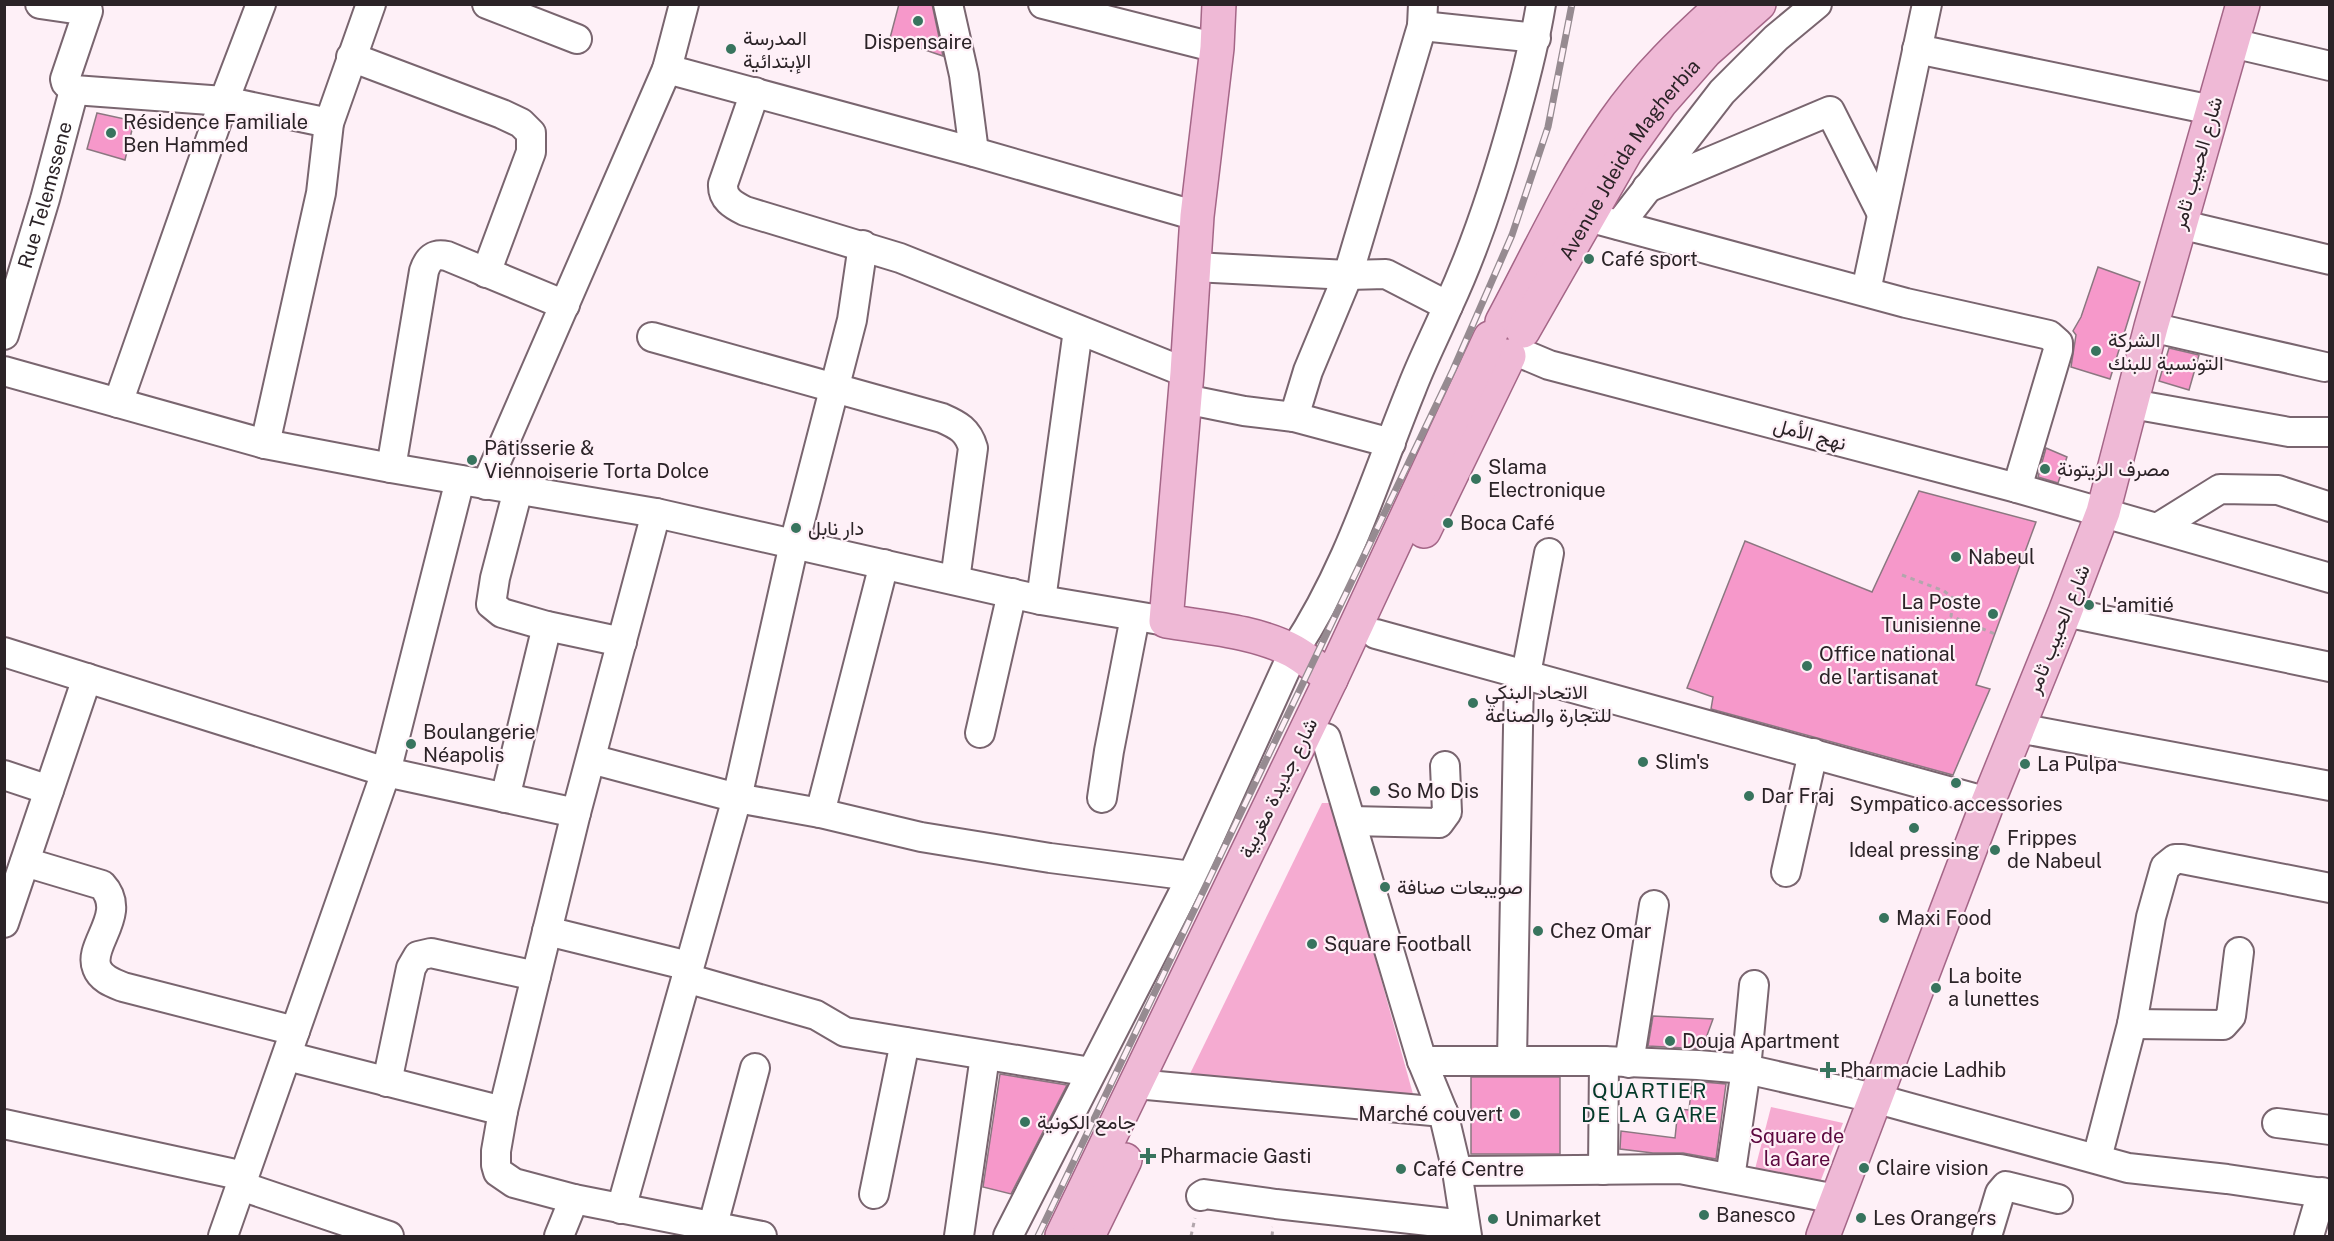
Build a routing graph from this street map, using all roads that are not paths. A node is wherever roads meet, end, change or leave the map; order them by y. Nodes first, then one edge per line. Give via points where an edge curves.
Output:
1 (40, 4) edge
2 (261, 4) edge
3 (371, 4) edge
4 (487, 4) edge
5 (684, 4) edge
6 (948, 4) edge
7 (1043, 4) edge
8 (1219, 4) edge
9 (1541, 4) edge
10 (1724, 4) edge
11 (1759, 4) edge
12 (1817, 4) edge
13 (1927, 4) edge
14 (2243, 4) edge
15 (89, 8) edge
16 (1422, 15) edge
17 (1536, 38) junction
18 (577, 39) dead end
19 (2232, 43) junction
20 (1217, 48) junction
21 (1917, 49) junction
22 (351, 57) junction
23 (2330, 66) edge
24 (666, 69) junction
25 (74, 90) junction
26 (755, 92) junction
27 (224, 101) junction
28 (2212, 110) junction
29 (329, 123) junction
30 (974, 152) junction
31 (1647, 188) junction
32 (1882, 214) junction
33 (1197, 216) junction
34 (1604, 221) junction
35 (2179, 224) junction
36 (863, 245) junction
37 (2330, 260) edge
38 (1194, 267) junction
39 (486, 273) junction
40 (1348, 276) junction
41 (1866, 291) junction
42 (565, 305) junction
43 (1448, 306) junction
44 (2151, 327) junction
45 (1078, 330) junction
46 (4, 335) edge
47 (652, 337) dead end
48 (1508, 340) junction
49 (2325, 367) dead end
50 (4, 371) edge
51 (1186, 386) junction
52 (834, 388) junction
53 (118, 403) junction
54 (2132, 404) junction
55 (1294, 417) junction
56 (2330, 432) edge
57 (1391, 443) junction
58 (265, 444) junction
59 (391, 468) junction
60 (473, 482) junction
61 (2017, 488) junction
62 (518, 490) junction
63 (2330, 507) edge
64 (2103, 512) junction
65 (656, 513) junction
66 (2159, 527) junction
67 (794, 544) junction
68 (1549, 553) dead end
69 (884, 564) junction
70 (2330, 578) edge
71 (955, 580) junction
72 (1012, 593) junction
73 (1041, 600) junction
74 (2065, 612) junction
75 (1151, 619) junction
76 (548, 626) junction
77 (1376, 634) junction
78 (622, 642) junction
79 (1294, 651) junction
80 (4, 652) edge
81 (2330, 667) edge
82 (1522, 674) junction
83 (87, 678) junction
84 (1331, 679) junction
85 (2018, 728) junction
86 (980, 733) dead end
87 (1326, 738) junction
88 (1813, 753) junction
89 (591, 759) junction
90 (1445, 766) dead end
91 (386, 772) junction
92 (4, 775) edge
93 (2330, 786) edge
94 (49, 790) junction
95 (505, 798) junction
96 (737, 798) junction
97 (1102, 798) dead end
98 (1988, 802) junction
99 (576, 813) junction
100 (820, 813) junction
101 (1351, 821) junction
102 (25, 862) junction
103 (1786, 872) dead end
104 (1192, 876) junction
105 (2330, 888) edge
106 (1654, 905) dead end
107 (4, 923) edge
108 (547, 931) junction
109 (2239, 952) dead end
110 (688, 972) junction
111 (536, 976) junction
112 (1754, 985) dead end
113 (2132, 1024) junction
114 (905, 1042) junction
115 (291, 1044) junction
116 (985, 1056) junction
117 (1512, 1060) junction
118 (1422, 1061) junction
119 (1617, 1062) junction
120 (755, 1068) dead end
121 (1746, 1070) junction
122 (1091, 1072) junction
123 (387, 1082) junction
124 (1148, 1086) junction
125 (1874, 1098) junction
126 (503, 1111) junction
127 (1443, 1112) junction
128 (2277, 1123) dead end
129 (4, 1124) edge
130 (2330, 1130) edge
131 (2097, 1158) junction
132 (1603, 1170) junction
133 (1457, 1172) junction
134 (1730, 1178) junction
135 (242, 1181) junction
136 (2326, 1193) edge
137 (874, 1194) dead end
138 (1201, 1196) dead end
139 (574, 1199) junction
140 (1836, 1199) junction
141 (2058, 1199) dead end
142 (621, 1209) junction
143 (711, 1231) edge
144 (1466, 1231) edge
145 (223, 1236) edge
146 (389, 1236) edge
147 (559, 1236) edge
148 (762, 1236) edge
149 (959, 1236) edge
150 (1008, 1236) edge
151 (1062, 1236) edge
152 (1088, 1236) edge
153 (1823, 1236) edge
154 (1987, 1236) edge
155 (2309, 1236) edge

1 - 15 street
2 - 27 street
3 - 22 street
4 - 18 street
5 - 24 street
6 - 30 street via 964,75
7 - 20 street
8 - 20 main road
9 - 17 street
10 - 48 main road, Avenue Jdeida Magherbia via 1639,89 1586,164
11 - 34 main road, Avenue Jdeida Magherbia via 1705,52 1661,102 1626,151
12 - 31 street via 1722,92
13 - 21 street
14 - 19 main road, شارع الحبيب ثامر
15 - 25 street via 66,74 66,82
16 - 17 street
16 - 40 street
17 - 43 street via 1499,174
19 - 23 street
19 - 28 main road, شارع الحبيب ثامر
20 - 33 main road
21 - 28 street
21 - 32 street
22 - 29 street
22 - 39 street via 502,114 531,133 531,152
24 - 26 street
24 - 42 street
25 - 27 street
25 - 46 street, Rue Telemssene
26 - 30 street
26 - 36 street via 723,183 726,198 745,211
27 - 29 street
27 - 53 street
28 - 35 main road, شارع الحبيب ثامر
29 - 58 street via 321,193
30 - 33 street
31 - 32 street via 1830,111
31 - 34 street
32 - 41 street
33 - 38 main road
34 - 41 street
34 - 48 main road, Avenue Jdeida Magherbia
35 - 37 street
35 - 44 main road, شارع الحبيب ثامر
36 - 45 street
36 - 52 street via 852,320
38 - 40 street
38 - 51 main road
39 - 42 street
39 - 59 street via 441,255 427,262
40 - 43 street via 1386,274
40 - 55 street via 1308,371
41 - 61 street via 2055,339 2058,350
42 - 60 street
43 - 57 street
44 - 49 street
44 - 54 main road, شارع الحبيب ثامر
45 - 51 street
45 - 73 street
47 - 52 street
48 - 61 street, نهج الأمل via 1548,365
48 - 77 main road, شارع جديدة مغربية
48 - 84 main road, شارع جديدة مغربية
50 - 53 street
51 - 55 street via 1244,411
51 - 75 main road
52 - 67 street
52 - 71 street via 942,418 960,425 966,432 973,448 972,467
53 - 58 street
54 - 56 street via 2289,432
54 - 64 main road, شارع الحبيب ثامر
55 - 57 street
57 - 79 street via 1343,563
58 - 59 street
59 - 60 street
60 - 62 street
60 - 91 street
61 - 64 street, نهج الأمل
62 - 65 street
62 - 76 street via 491,604 501,613
63 - 66 street via 2278,490 2220,489
64 - 66 street, نهج الأمل
64 - 74 main road, شارع الحبيب ثامر
65 - 67 street
65 - 78 street
66 - 70 street, نهج الأمل
67 - 69 street
67 - 96 street
68 - 82 street
69 - 71 street
69 - 100 street
71 - 72 street
72 - 73 street
72 - 86 street
73 - 75 street
74 - 81 street
74 - 85 main road, شارع الحبيب ثامر
75 - 79 main road via 1256,636
75 - 97 street via 1109,751
76 - 78 street
76 - 95 street
77 - 82 street
77 - 87 main road, شارع جديدة مغربية
78 - 89 street
79 - 84 main road
79 - 104 street
80 - 83 street
82 - 88 street
82 - 117 street
83 - 91 street
83 - 94 street
84 - 124 main road, شارع جديدة مغربية
85 - 93 street
85 - 98 main road, شارع الحبيب ثامر
87 - 101 street
87 - 124 main road, شارع جديدة مغربية
88 - 98 street
88 - 103 street
89 - 96 street
89 - 99 street
90 - 101 street via 1447,812 1439,823
91 - 95 street
91 - 115 street
92 - 94 street
94 - 102 street
95 - 99 street
96 - 100 street
96 - 110 street
98 - 125 main road, شارع الحبيب ثامر
99 - 108 street
100 - 104 street via 921,837
101 - 118 street
102 - 107 street
102 - 115 street via 102,885 108,891 112,910 96,959 96,968 103,977
104 - 122 street
105 - 113 street via 2182,859 2169,862 2151,918
106 - 119 street
108 - 110 street
108 - 111 street
109 - 113 street via 2231,1016 2223,1025
110 - 114 street via 816,1015 838,1030
110 - 142 street
111 - 123 street via 431,953 418,956 411,968
111 - 126 street
112 - 121 street
113 - 131 street
114 - 116 street
114 - 137 street
115 - 123 street
115 - 135 street
116 - 122 street
116 - 149 street
117 - 118 street
117 - 119 street
118 - 127 street
119 - 121 street
119 - 132 street
120 - 143 street
121 - 125 street
121 - 134 street
122 - 150 street
123 - 126 street
124 - 127 street
124 - 151 main road, شارع جديدة مغربية
124 - 152 main road, شارع جديدة مغربية
125 - 131 street
125 - 140 main road, شارع الحبيب ثامر
126 - 139 street via 496,1150 498,1172 514,1183
127 - 133 street
128 - 130 street
129 - 135 street
131 - 136 street via 2128,1168
132 - 133 street
132 - 134 street via 1680,1169
133 - 144 street
134 - 140 street
135 - 145 street
135 - 146 street
136 - 155 street
138 - 144 street
139 - 142 street
139 - 147 street
140 - 153 main road, شارع الحبيب ثامر
141 - 154 street via 2006,1186 2000,1193
142 - 143 street
143 - 148 street

